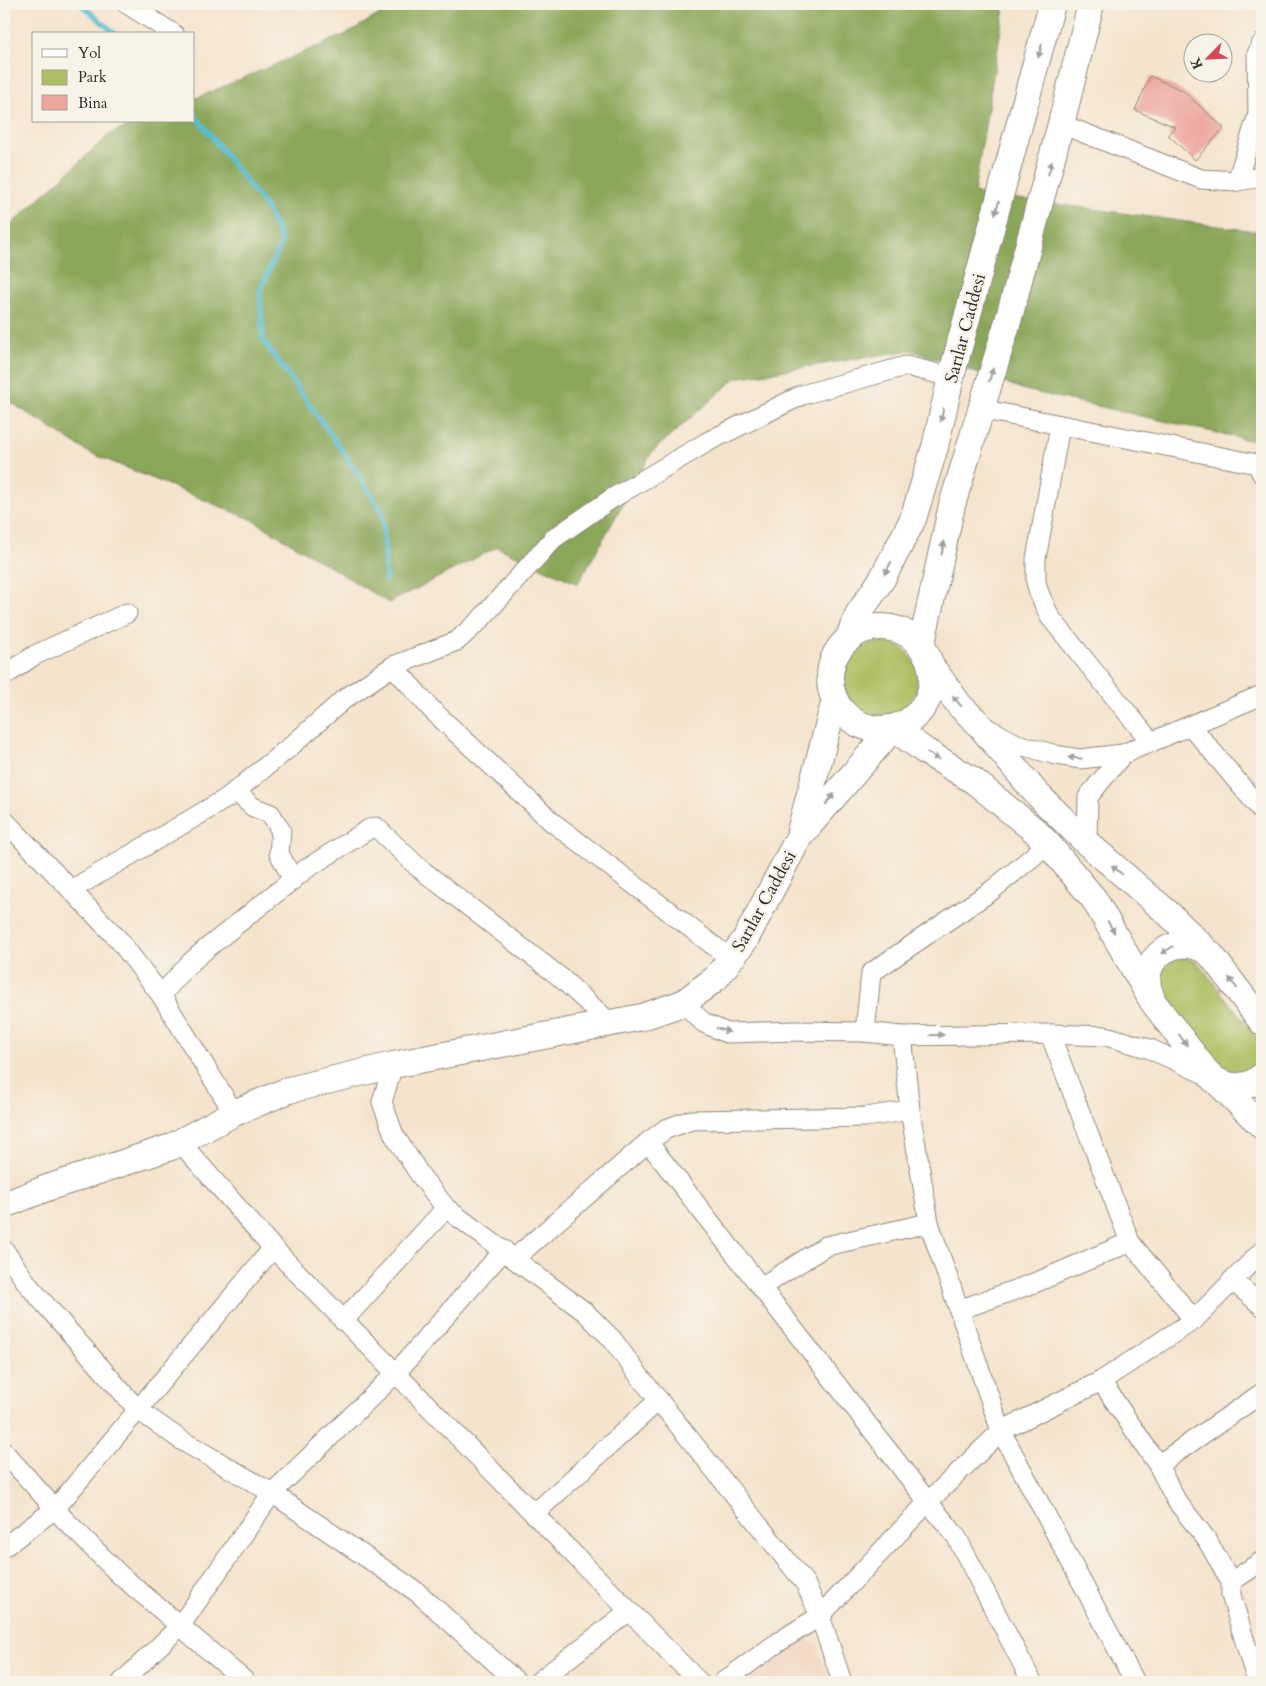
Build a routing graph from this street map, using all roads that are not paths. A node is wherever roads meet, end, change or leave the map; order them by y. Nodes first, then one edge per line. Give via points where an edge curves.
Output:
1 (127, 4) edge
2 (1052, 4) edge
3 (1091, 4) edge
4 (171, 32) edge
5 (1262, 43) edge
6 (1062, 124) junction
7 (1262, 177) edge
8 (1237, 181) junction
9 (950, 377) junction
10 (980, 409) junction
11 (1060, 426) junction
12 (1262, 474) edge
13 (127, 613) dead end
14 (848, 639) junction
15 (926, 657) junction
16 (393, 666) junction
17 (4, 676) edge
18 (1262, 695) edge
19 (835, 700) junction
20 (977, 722) junction
21 (1191, 726) junction
22 (893, 728) junction
23 (1152, 742) junction
24 (1123, 754) junction
25 (235, 791) junction
26 (1262, 811) edge
27 (4, 820) edge
28 (799, 837) junction
29 (1087, 843) junction
30 (1048, 844) junction
31 (293, 880) junction
32 (71, 890) junction
33 (1211, 955) junction
34 (730, 959) junction
35 (161, 995) junction
36 (1153, 1002) junction
37 (683, 1004) junction
38 (1262, 1022) edge
39 (610, 1023) junction
40 (864, 1032) junction
41 (1050, 1034) junction
42 (902, 1036) junction
43 (393, 1065) junction
44 (1262, 1076) edge
45 (1213, 1079) junction
46 (910, 1110) junction
47 (234, 1112) junction
48 (1262, 1126) edge
49 (180, 1142) junction
50 (648, 1142) junction
51 (4, 1205) edge
52 (446, 1208) junction
53 (929, 1223) junction
54 (1130, 1242) junction
55 (273, 1248) junction
56 (4, 1250) edge
57 (1262, 1251) edge
58 (510, 1254) junction
59 (1232, 1280) junction
60 (761, 1287) junction
61 (1262, 1306) edge
62 (959, 1310) junction
63 (1194, 1320) junction
64 (343, 1321) junction
65 (394, 1374) junction
66 (1101, 1381) junction
67 (1262, 1393) edge
68 (658, 1400) junction
69 (138, 1410) junction
70 (1001, 1431) junction
71 (4, 1452) edge
72 (1158, 1465) junction
73 (272, 1493) junction
74 (928, 1502) junction
75 (55, 1509) junction
76 (534, 1514) junction
77 (4, 1547) edge
78 (1262, 1561) edge
79 (1231, 1582) junction
80 (629, 1611) junction
81 (820, 1616) junction
82 (180, 1626) junction
83 (122, 1682) edge
84 (246, 1682) edge
85 (517, 1682) edge
86 (538, 1682) edge
87 (699, 1682) edge
88 (724, 1682) edge
89 (842, 1682) edge
90 (1032, 1682) edge
91 (1135, 1682) edge
92 (1257, 1682) edge

1 - 4 street
2 -> 9 street, Sarılar Caddesi
3 - 6 street, Sarılar Caddesi
5 - 8 street via 1257,54 1258,114
6 - 8 street via 1201,179
10 -> 6 street, Sarılar Caddesi via 1008,321
7 - 8 street
9 -> 14 street, Sarılar Caddesi via 935,447 913,519 882,579 859,612
9 - 16 street via 906,366 802,395 709,441 611,499 553,539 457,642
10 - 11 street
15 -> 10 street, Sarılar Caddesi via 952,505
11 - 12 street via 1256,464
11 - 23 street via 1036,558 1039,593 1050,617
13 - 17 street via 35,655
14 - 15 street via 862,630 894,629 909,636
14 - 19 street, Sarılar Caddesi via 837,652 831,667 830,684
20 -> 15 street via 960,706
15 - 22 street, Sarılar Caddesi via 932,682 928,698 908,722
16 - 25 street via 343,700
16 - 34 street via 431,710 552,821
18 - 21 street
19 - 22 street via 845,714 859,724 876,729
19 - 28 street, Sarılar Caddesi
24 -> 20 street via 1080,759 1056,756 1016,744
20 - 29 street via 1036,792
21 - 23 street
21 - 26 street
28 -> 22 street, Sarılar Caddesi
22 -> 30 street via 974,781
23 - 24 street
24 - 29 street via 1088,797
25 - 31 street via 253,807 271,814 281,831 279,853
25 - 32 street
27 - 32 street
28 - 34 street, Sarılar Caddesi via 745,940
33 -> 29 street
30 -> 36 street via 1094,899
30 - 40 street via 991,891 871,973
31 - 35 street via 195,958
31 - 39 street via 376,827 419,868 560,977
32 - 35 street via 119,940
33 -> 36 street via 1202,948 1178,944 1157,956 1148,978
38 -> 33 street
34 - 37 street, Sarılar Caddesi via 716,978
35 - 47 street
36 -> 45 street
37 - 39 street
37 -> 40 street via 704,1023 727,1032
39 - 43 street
40 - 42 street
42 -> 41 street
41 - 45 street via 1106,1036 1150,1049
41 - 54 street
42 - 46 street
43 - 47 street via 289,1090
43 - 52 street via 382,1102 394,1134
44 - 45 street via 1237,1087
45 - 48 street
46 - 50 street via 866,1117 691,1120 666,1129
46 - 53 street
47 - 49 street
49 - 51 street
49 - 55 street
50 - 58 street
50 - 60 street
52 - 58 street
52 - 64 street
53 - 60 street via 826,1246
53 - 62 street
54 - 62 street via 1037,1282
54 - 63 street
55 - 64 street
55 - 69 street
56 - 69 street via 29,1286
57 - 59 street
58 - 65 street
58 - 68 street via 585,1312 612,1339
59 - 61 street
59 - 63 street
60 - 74 street
62 - 70 street
63 - 66 street
64 - 65 street
65 - 73 street
65 - 76 street
66 - 70 street
66 - 72 street
67 - 72 street
68 - 76 street
68 - 81 street via 805,1583
69 - 73 street via 181,1440
69 - 75 street
70 - 74 street
70 - 91 street
71 - 75 street
72 - 79 street via 1176,1500 1208,1540
73 - 82 street
73 - 85 street via 417,1592
74 - 81 street
74 - 90 street via 956,1536
75 - 77 street
75 - 82 street via 119,1574
76 - 80 street
78 - 79 street
79 - 92 street via 1231,1595
80 - 86 street
80 - 87 street
81 - 88 street
81 - 89 street
82 - 83 street
82 - 84 street

